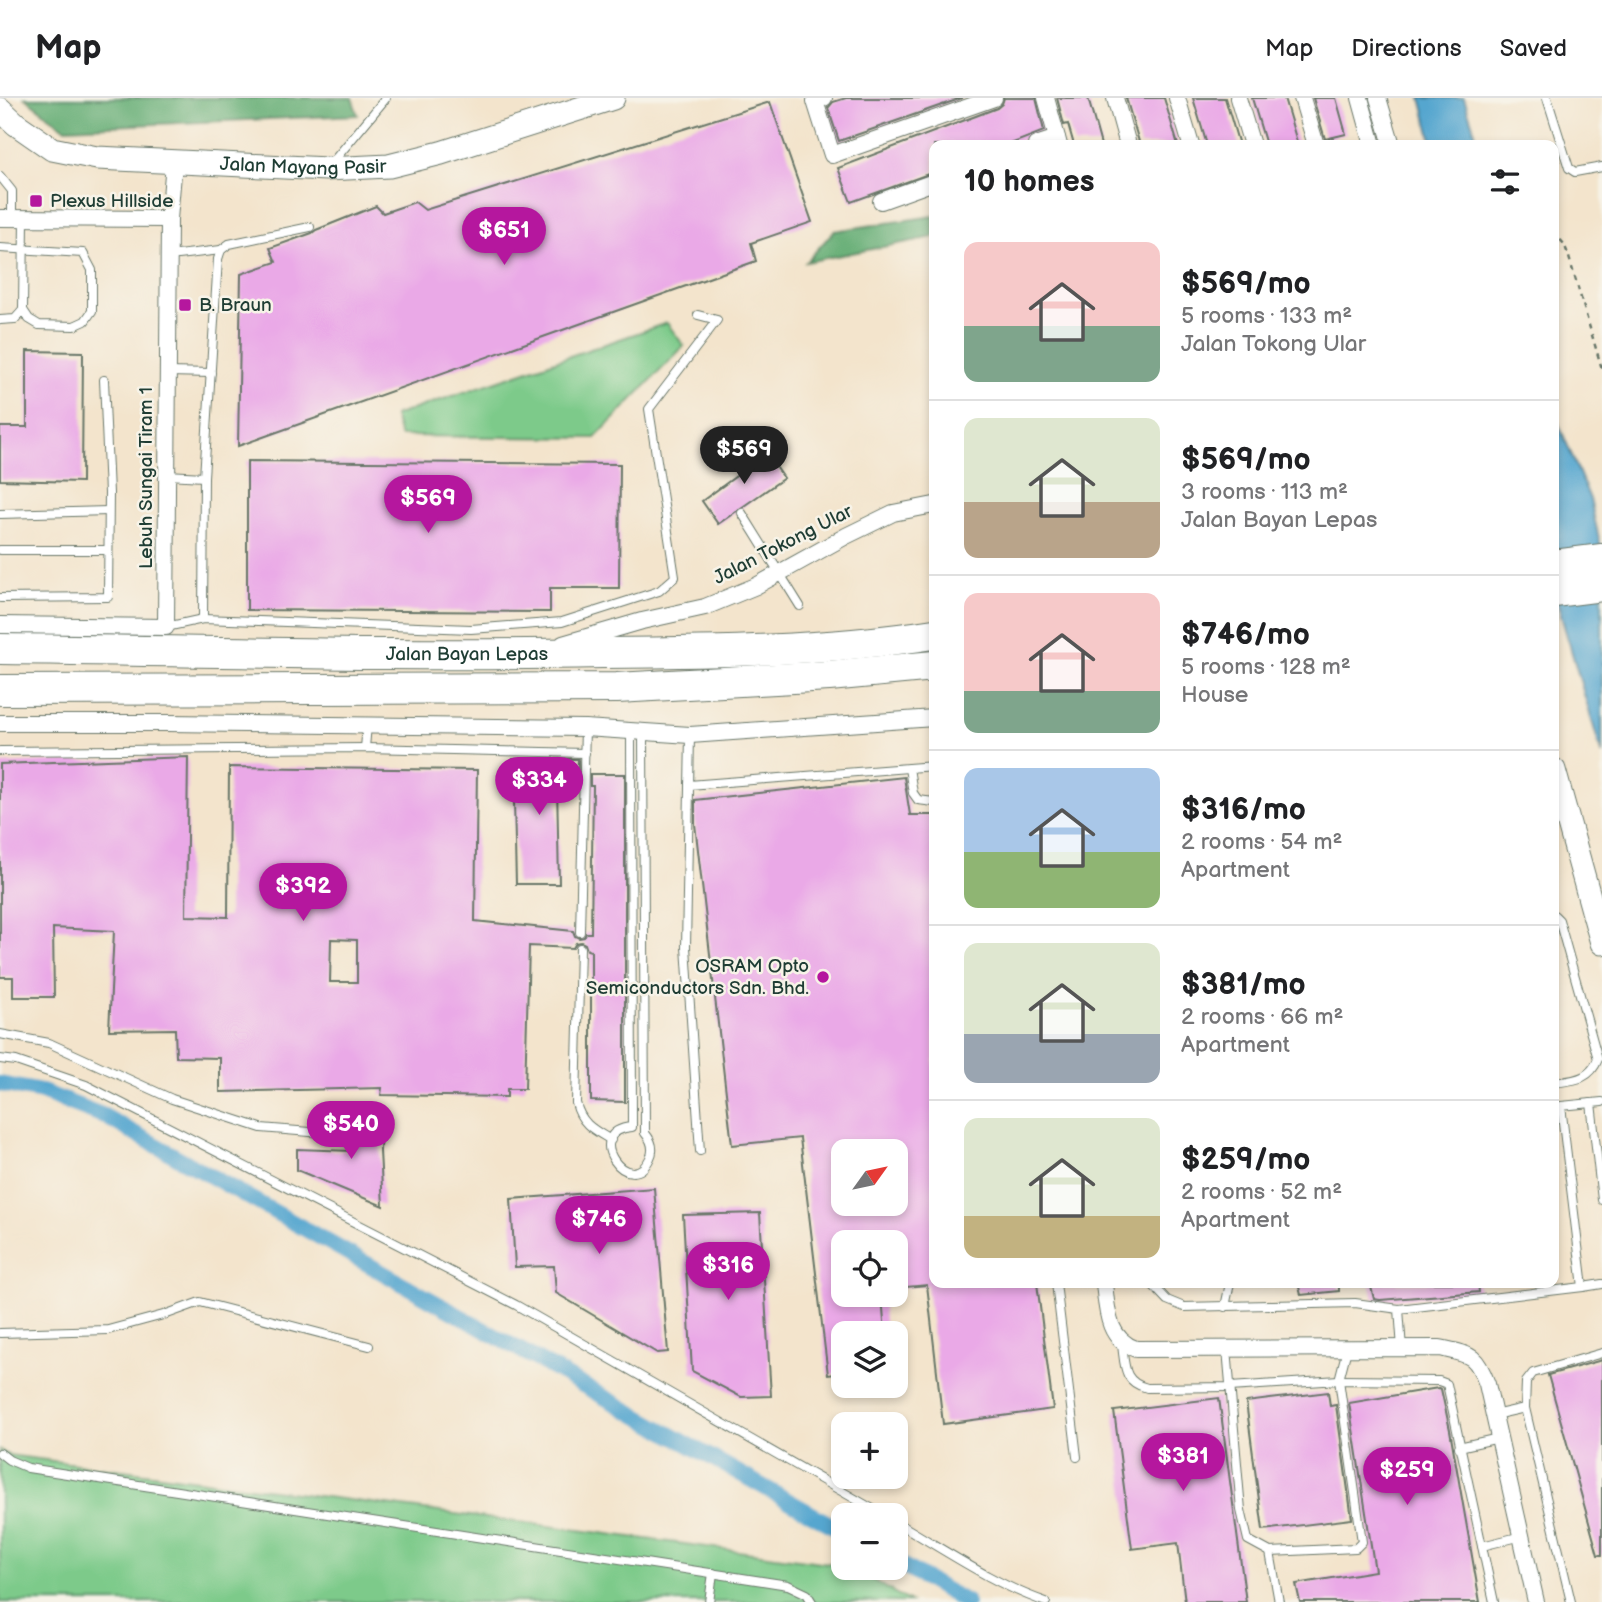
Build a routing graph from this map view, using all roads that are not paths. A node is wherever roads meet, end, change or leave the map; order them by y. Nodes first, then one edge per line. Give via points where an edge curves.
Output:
1 (386, 98) edge
2 (613, 98) edge
3 (824, 98) edge
4 (995, 98) edge
5 (1046, 98) edge
6 (1115, 98) edge
7 (1177, 98) edge
8 (1238, 98) edge
9 (1302, 98) edge
10 (1360, 98) edge
11 (1378, 98) edge
12 (1547, 98) edge
13 (0, 109) edge
14 (1386, 128) junction
15 (1058, 140) edge
16 (1127, 140) edge
17 (1190, 140) edge
18 (1251, 140) edge
19 (1314, 140) edge
20 (1368, 140) edge
21 (1369, 140) edge
22 (1390, 140) edge
23 (174, 163) junction
24 (1602, 167) edge
25 (327, 169) junction
26 (0, 176) edge
27 (929, 183) edge
28 (881, 201) dead end
29 (12, 218) edge
30 (169, 219) junction
31 (310, 227) dead end
32 (0, 248) edge
33 (23, 250) junction
34 (221, 250) junction
35 (169, 256) junction
36 (23, 310) junction
37 (698, 314) dead end
38 (0, 320) edge
39 (168, 372) junction
40 (211, 373) junction
41 (104, 380) dead end
42 (167, 475) junction
43 (204, 477) junction
44 (929, 506) edge
45 (108, 511) junction
46 (742, 513) dead end
47 (0, 514) edge
48 (0, 550) edge
49 (108, 550) junction
50 (1602, 559) edge
51 (1559, 564) edge
52 (781, 572) junction
53 (1602, 586) edge
54 (1559, 591) edge
55 (0, 598) edge
56 (800, 606) dead end
57 (203, 619) junction
58 (0, 625) edge
59 (166, 627) junction
60 (929, 635) edge
61 (0, 649) edge
62 (527, 655) junction
63 (929, 666) edge
64 (0, 690) edge
65 (929, 718) edge
66 (0, 723) edge
67 (367, 725) junction
68 (585, 728) junction
69 (637, 732) junction
70 (690, 735) junction
71 (365, 747) junction
72 (0, 751) edge
73 (584, 753) junction
74 (929, 766) edge
75 (909, 768) junction
76 (689, 785) junction
77 (1559, 788) edge
78 (929, 801) edge
79 (1559, 920) edge
80 (580, 932) dead end
81 (1602, 943) edge
82 (580, 948) dead end
83 (0, 1034) edge
84 (0, 1059) edge
85 (1559, 1082) edge
86 (1602, 1102) edge
87 (1591, 1103) junction
88 (347, 1135) dead end
89 (611, 1140) junction
90 (700, 1151) dead end
91 (1602, 1200) edge
92 (1602, 1284) edge
93 (1583, 1287) junction
94 (1057, 1288) edge
95 (1105, 1288) edge
96 (1154, 1288) edge
97 (1229, 1288) edge
98 (1225, 1307) junction
99 (1399, 1309) junction
100 (0, 1333) edge
101 (1122, 1345) junction
102 (369, 1346) dead end
103 (1227, 1349) junction
104 (1347, 1349) junction
105 (1402, 1349) junction
106 (1602, 1353) edge
107 (1339, 1380) junction
108 (1230, 1387) junction
109 (1525, 1408) junction
110 (1494, 1415) junction
111 (1499, 1438) junction
112 (1459, 1447) junction
113 (0, 1453) edge
114 (1077, 1457) dead end
115 (862, 1503) edge
116 (908, 1529) edge
117 (1522, 1536) junction
118 (1482, 1546) junction
119 (1270, 1552) junction
120 (713, 1573) junction
121 (709, 1602) edge
122 (812, 1602) edge
123 (1046, 1602) edge
124 (1279, 1602) edge
125 (1494, 1602) edge
126 (1536, 1602) edge
127 (1571, 1602) edge

1 - 25 lane
2 - 25 street, Jalan Mayang Pasir via 389,166
3 - 4 street via 815,101 832,155
5 - 15 street
6 - 16 street
7 - 17 street
8 - 18 street
9 - 19 street
10 - 20 street
11 - 14 street
12 - 24 lane via 1569,168 1575,172
13 - 23 street, Jalan Mayang Pasir via 52,149 97,158
14 - 21 street
14 - 22 street
23 - 25 street, Jalan Mayang Pasir
23 - 30 street, Lebuh Sungai Tiram 1
26 - 29 lane via 12,191
27 - 28 street
29 - 30 street
29 - 33 lane
30 - 35 street, Lebuh Sungai Tiram 1
31 - 34 lane via 229,244
32 - 33 lane
33 - 36 lane
33 - 36 lane via 83,253 92,270 92,311 74,326 39,325
34 - 35 lane
34 - 40 lane
35 - 39 street, Lebuh Sungai Tiram 1
36 - 38 lane via 15,319
37 - 57 lane via 717,320 649,409 675,577 659,591 562,622 471,629
39 - 40 lane
39 - 42 street, Lebuh Sungai Tiram 1
40 - 43 lane
41 - 45 lane
42 - 43 lane
42 - 59 street, Lebuh Sungai Tiram 1
43 - 57 lane
44 - 52 street, Jalan Tokong Ular via 893,513
45 - 47 lane
45 - 49 lane
46 - 52 lane
48 - 49 lane
49 - 55 lane via 108,597
50 - 51 highway
52 - 56 lane
52 - 62 street, Jalan Tokong Ular via 705,607
53 - 54 highway
57 - 59 lane
58 - 59 street
60 - 62 highway, Jalan Bayan Lepas via 733,651
61 - 62 highway, Jalan Bayan Lepas
63 - 64 highway, Jalan Bayan Lepas via 617,688
65 - 70 street
66 - 67 street
67 - 68 street
67 - 71 lane
68 - 69 street
68 - 73 lane
69 - 70 street
69 - 89 lane via 632,1127 620,1130
69 - 89 lane via 645,1133 652,1153 639,1170 618,1167 610,1155
70 - 76 lane
71 - 72 lane
71 - 73 lane
73 - 80 lane
74 - 75 lane
75 - 76 lane
75 - 78 lane via 913,793 918,800
76 - 90 lane via 686,947
77 - 81 street
79 - 85 lane via 1598,1059 1587,1076
82 - 89 lane via 576,1103 579,1116 589,1127
83 - 88 lane via 49,1043 172,1099 261,1128
84 - 115 lane via 86,1085 516,1305
86 - 87 lane
87 - 91 lane
87 - 93 lane via 1561,1106
92 - 93 lane
93 - 99 lane
94 - 114 lane
95 - 101 street via 1112,1329
96 - 98 lane via 1184,1307
97 - 98 lane
98 - 99 lane via 1355,1303
99 - 105 lane
100 - 102 lane via 108,1330 200,1302
101 - 103 street
101 - 108 lane via 1125,1367 1135,1385
103 - 104 street
103 - 108 lane
104 - 105 street
104 - 107 lane
105 - 110 street via 1440,1348 1471,1355 1480,1365
106 - 109 lane via 1534,1373 1526,1382
107 - 108 lane
107 - 112 lane via 1447,1384
107 - 119 lane via 1362,1542 1356,1548
108 - 119 lane via 1248,1540
109 - 110 lane
109 - 127 lane
110 - 111 street
111 - 112 lane
111 - 117 street
112 - 118 lane
113 - 120 lane via 28,1468
116 - 123 lane
117 - 118 lane
117 - 126 street
118 - 125 lane
119 - 124 lane
120 - 121 lane
120 - 122 lane via 788,1585 807,1594

